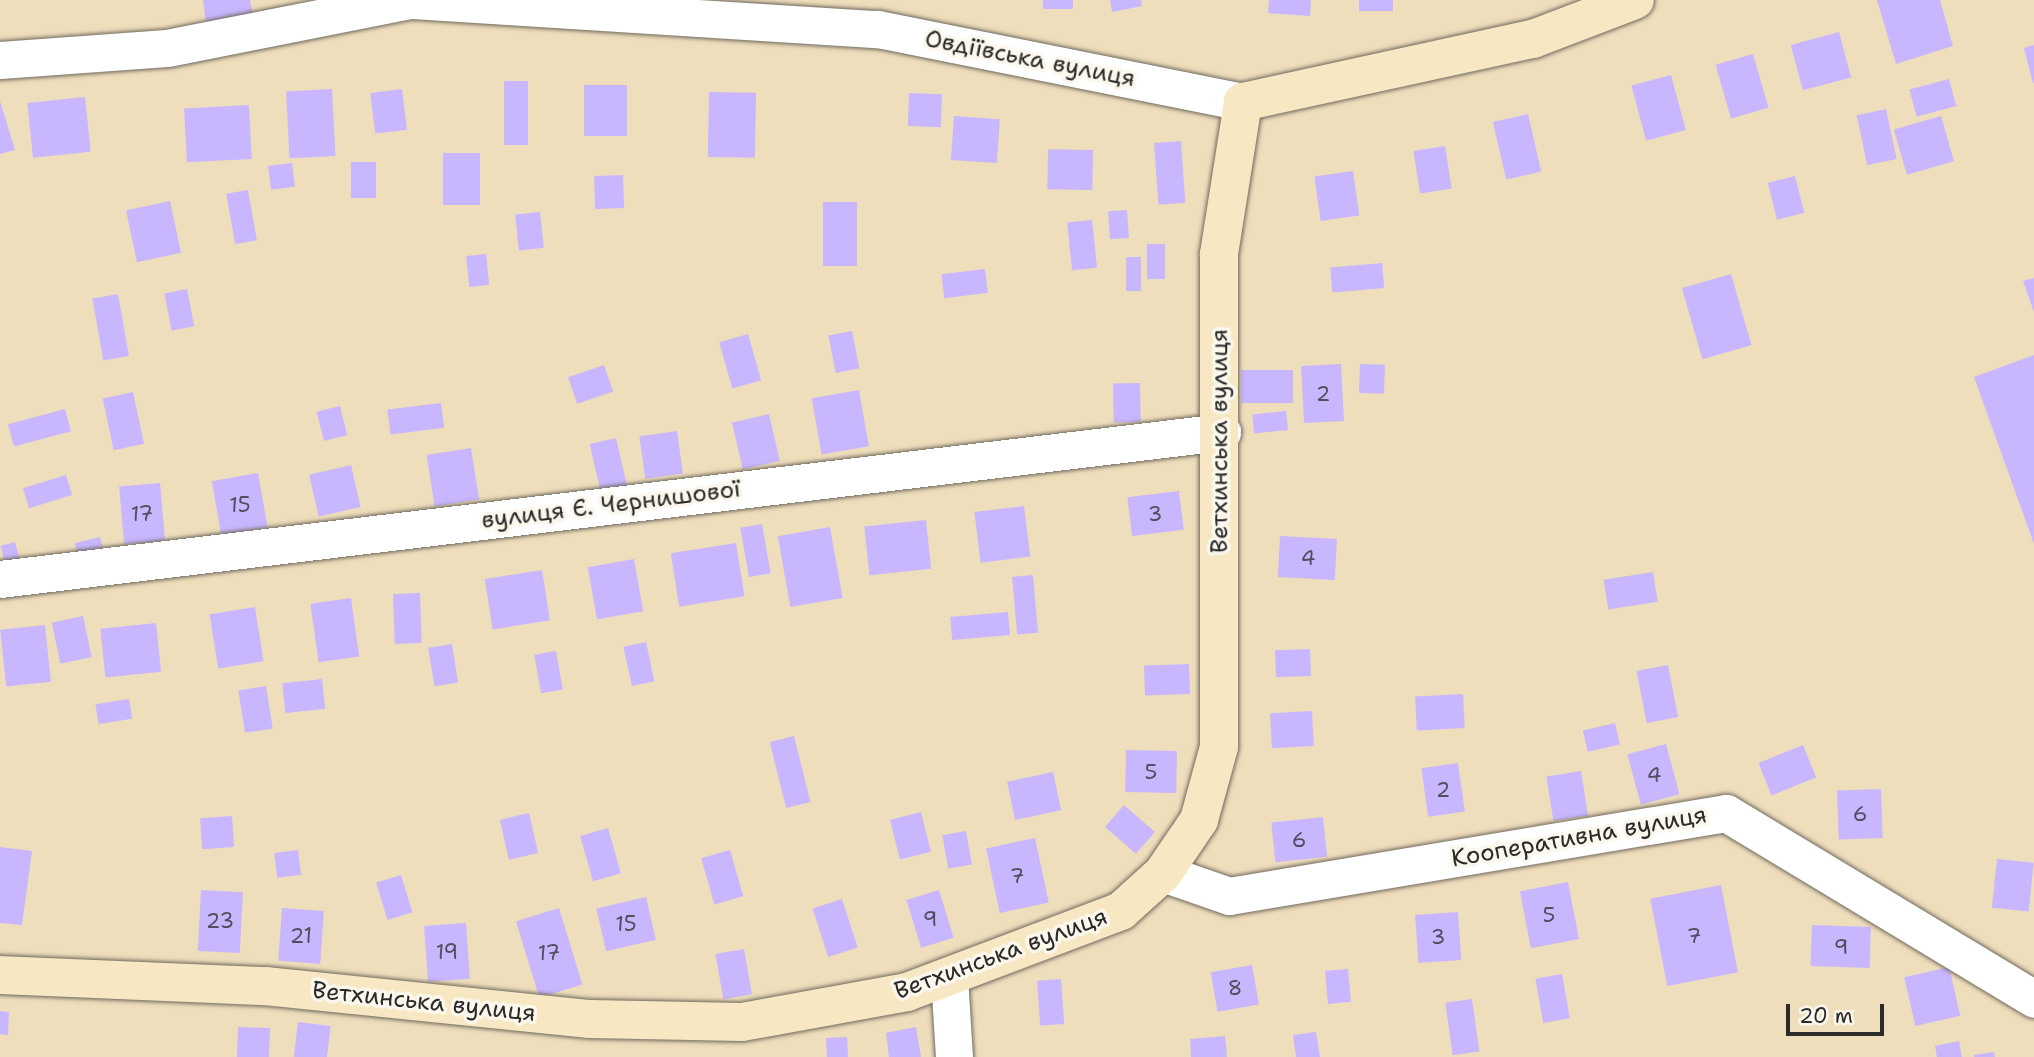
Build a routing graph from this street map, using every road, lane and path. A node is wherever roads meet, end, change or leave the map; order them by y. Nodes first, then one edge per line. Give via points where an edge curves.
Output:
1 (410, 0) edge
2 (1635, 0) edge
3 (0, 60) edge
4 (1243, 102) junction
5 (1222, 432) junction
6 (0, 579) edge
7 (1163, 873) junction
8 (0, 975) edge
9 (949, 977) junction
10 (2034, 999) edge
11 (954, 1057) edge

1 - 3 street, Овдіївська вулиця via 167,48
1 - 4 street, Овдіївська вулиця via 878,29
2 - 4 main road, Овдіївська вулиця via 1533,39
4 - 5 main road, Ветхинська вулиця via 1219,254
5 - 6 street, вулиця Є. Чернишової
5 - 7 main road, Ветхинська вулиця via 1219,747 1199,820
7 - 9 main road, Ветхинська вулиця via 1121,911
7 - 10 street, Кооперативна вулиця via 1229,896 1726,813
8 - 9 main road, Ветхинська вулиця via 265,986 590,1019 742,1022 907,992
9 - 11 street

